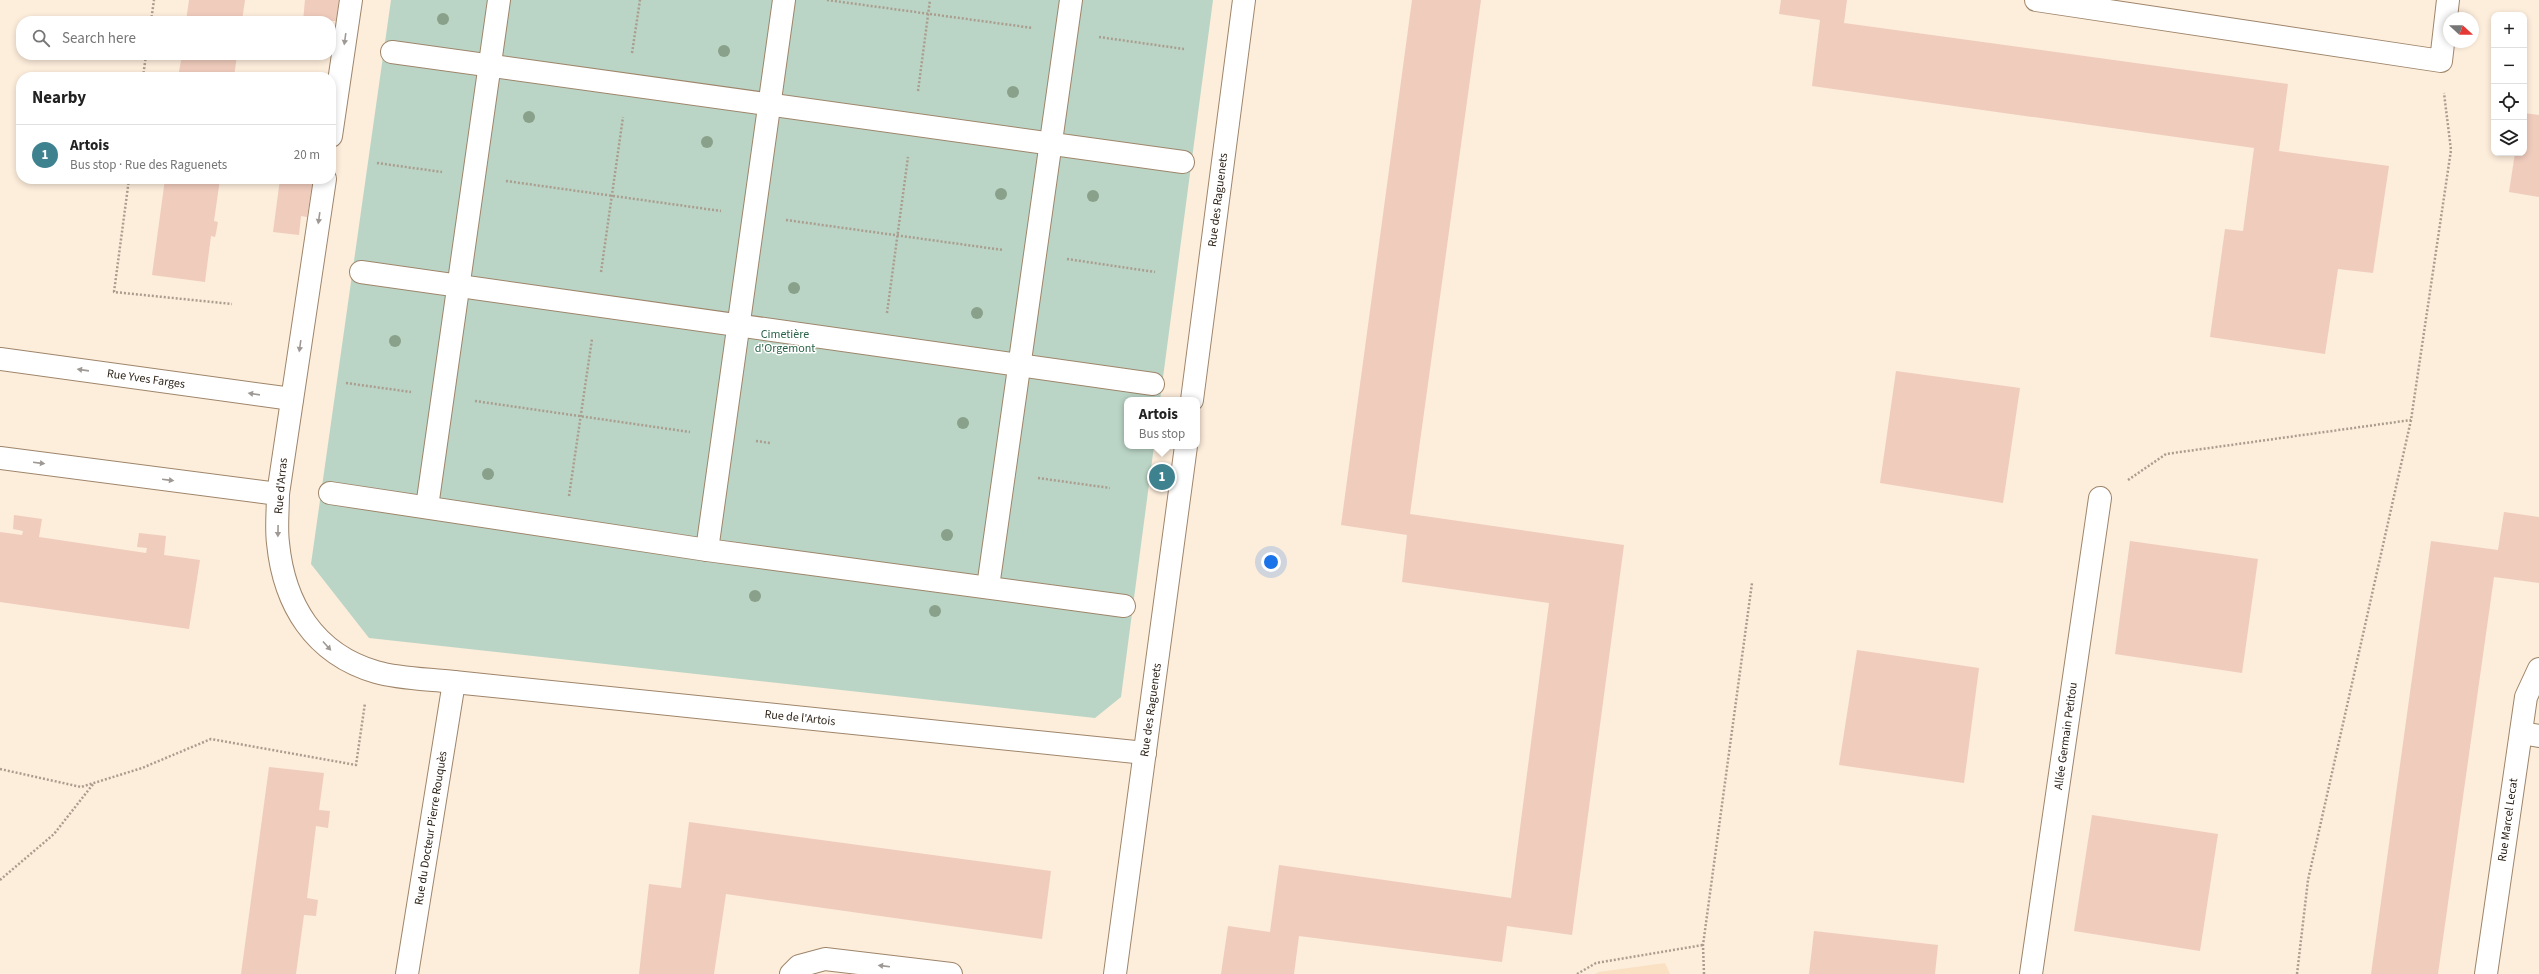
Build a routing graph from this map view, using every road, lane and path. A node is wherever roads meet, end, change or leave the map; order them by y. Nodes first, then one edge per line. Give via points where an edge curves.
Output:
1 (154, 0) edge
2 (351, 0) edge
3 (499, 0) edge
4 (640, 0) edge
5 (784, 0) edge
6 (827, 0) edge
7 (930, 0) edge
8 (1071, 0) edge
9 (1244, 0) edge
10 (2036, 0) edge
11 (2448, 0) edge
12 (928, 14) junction
13 (152, 16) edge
14 (1066, 33) junction
15 (1184, 49) dead end
16 (392, 52) dead end
17 (145, 60) edge
18 (2441, 61) junction
19 (490, 65) junction
20 (144, 72) edge
21 (628, 84) junction
22 (336, 102) edge
23 (769, 104) junction
24 (913, 125) junction
25 (1050, 144) junction
26 (1183, 162) dead end
27 (128, 184) edge
28 (324, 184) edge
29 (361, 272) dead end
30 (458, 286) junction
31 (232, 304) dead end
32 (596, 305) junction
33 (738, 325) junction
34 (882, 345) junction
35 (0, 358) edge
36 (1019, 365) junction
37 (346, 383) dead end
38 (1153, 384) dead end
39 (443, 397) junction
40 (1192, 397) edge
41 (292, 399) junction
42 (581, 416) junction
43 (2411, 420) junction
44 (722, 436) junction
45 (770, 443) dead end
46 (1186, 449) edge
47 (0, 458) edge
48 (1004, 474) junction
49 (1110, 488) dead end
50 (330, 493) dead end
51 (278, 494) junction
52 (2100, 498) joint
53 (427, 507) junction
54 (565, 528) junction
55 (707, 550) junction
56 (1752, 583) dead end
57 (988, 587) junction
58 (1124, 606) dead end
59 (370, 669) junction
60 (2539, 669) edge
61 (454, 682) junction
62 (2530, 735) edge
63 (1145, 753) junction
64 (0, 769) edge
65 (94, 782) junction
66 (0, 880) edge
67 (1703, 945) junction
68 (407, 974) edge
69 (791, 974) edge
70 (950, 974) edge
71 (1115, 974) edge
72 (1577, 974) edge
73 (1704, 974) edge
74 (2031, 974) edge
75 (2297, 974) edge
76 (2486, 974) edge

1 - 13 path
2 -> 22 street
3 - 19 street
4 - 21 path
5 - 23 street
6 - 12 path
7 - 12 path
8 - 14 street
9 - 40 street, Rue des Raguenets
10 - 18 street
11 - 18 street
12 - 14 path
12 - 24 path
14 - 15 path
14 - 25 street
16 - 19 street
17 - 20 path
18 - 43 path via 2451,150
19 - 21 street
19 - 30 street
21 - 23 street
21 - 32 path
23 - 24 street
23 - 33 street
24 - 25 street
24 - 34 path
25 - 26 street
25 - 36 street
27 - 31 path via 114,292
28 -> 41 street, Rue d'Arras
29 - 30 street
30 - 32 street
30 - 39 street
32 - 33 street
32 - 42 path
33 - 34 street
33 - 44 street
34 - 36 street
41 -> 35 street, Rue Yves Farges
36 - 38 street
36 - 48 street
37 - 39 path
39 - 42 path
39 - 53 street
41 - 51 street, Rue d'Arras
42 - 44 path
42 - 54 path
43 - 52 path via 2166,454
43 - 75 path via 2308,880
44 - 45 path
44 - 55 street
46 - 63 street, Rue des Raguenets
47 -> 51 street
48 - 49 path
48 - 57 street
50 - 53 street
51 -> 59 street, Rue d'Arras via 278,542 282,570 299,616 333,654
52 - 74 street, Allée Germain Petitou
53 - 54 street
54 - 55 street
55 - 57 street
56 - 67 path
57 - 58 street
59 - 61 street, Rue d'Arras via 376,672
59 - 65 path via 356,765 211,739 142,768
60 - 62 street, Rue Marcel Lecat via 2526,697
61 - 63 street, Rue de l'Artois
61 - 68 street, Rue du Docteur Pierre Rouquès
62 - 76 street, Rue Marcel Lecat
63 - 71 street, Rue des Raguenets
64 - 65 path via 81,787
65 - 66 path via 54,834
67 - 72 path via 1596,963
67 - 73 path
70 -> 69 street via 826,959 799,966

